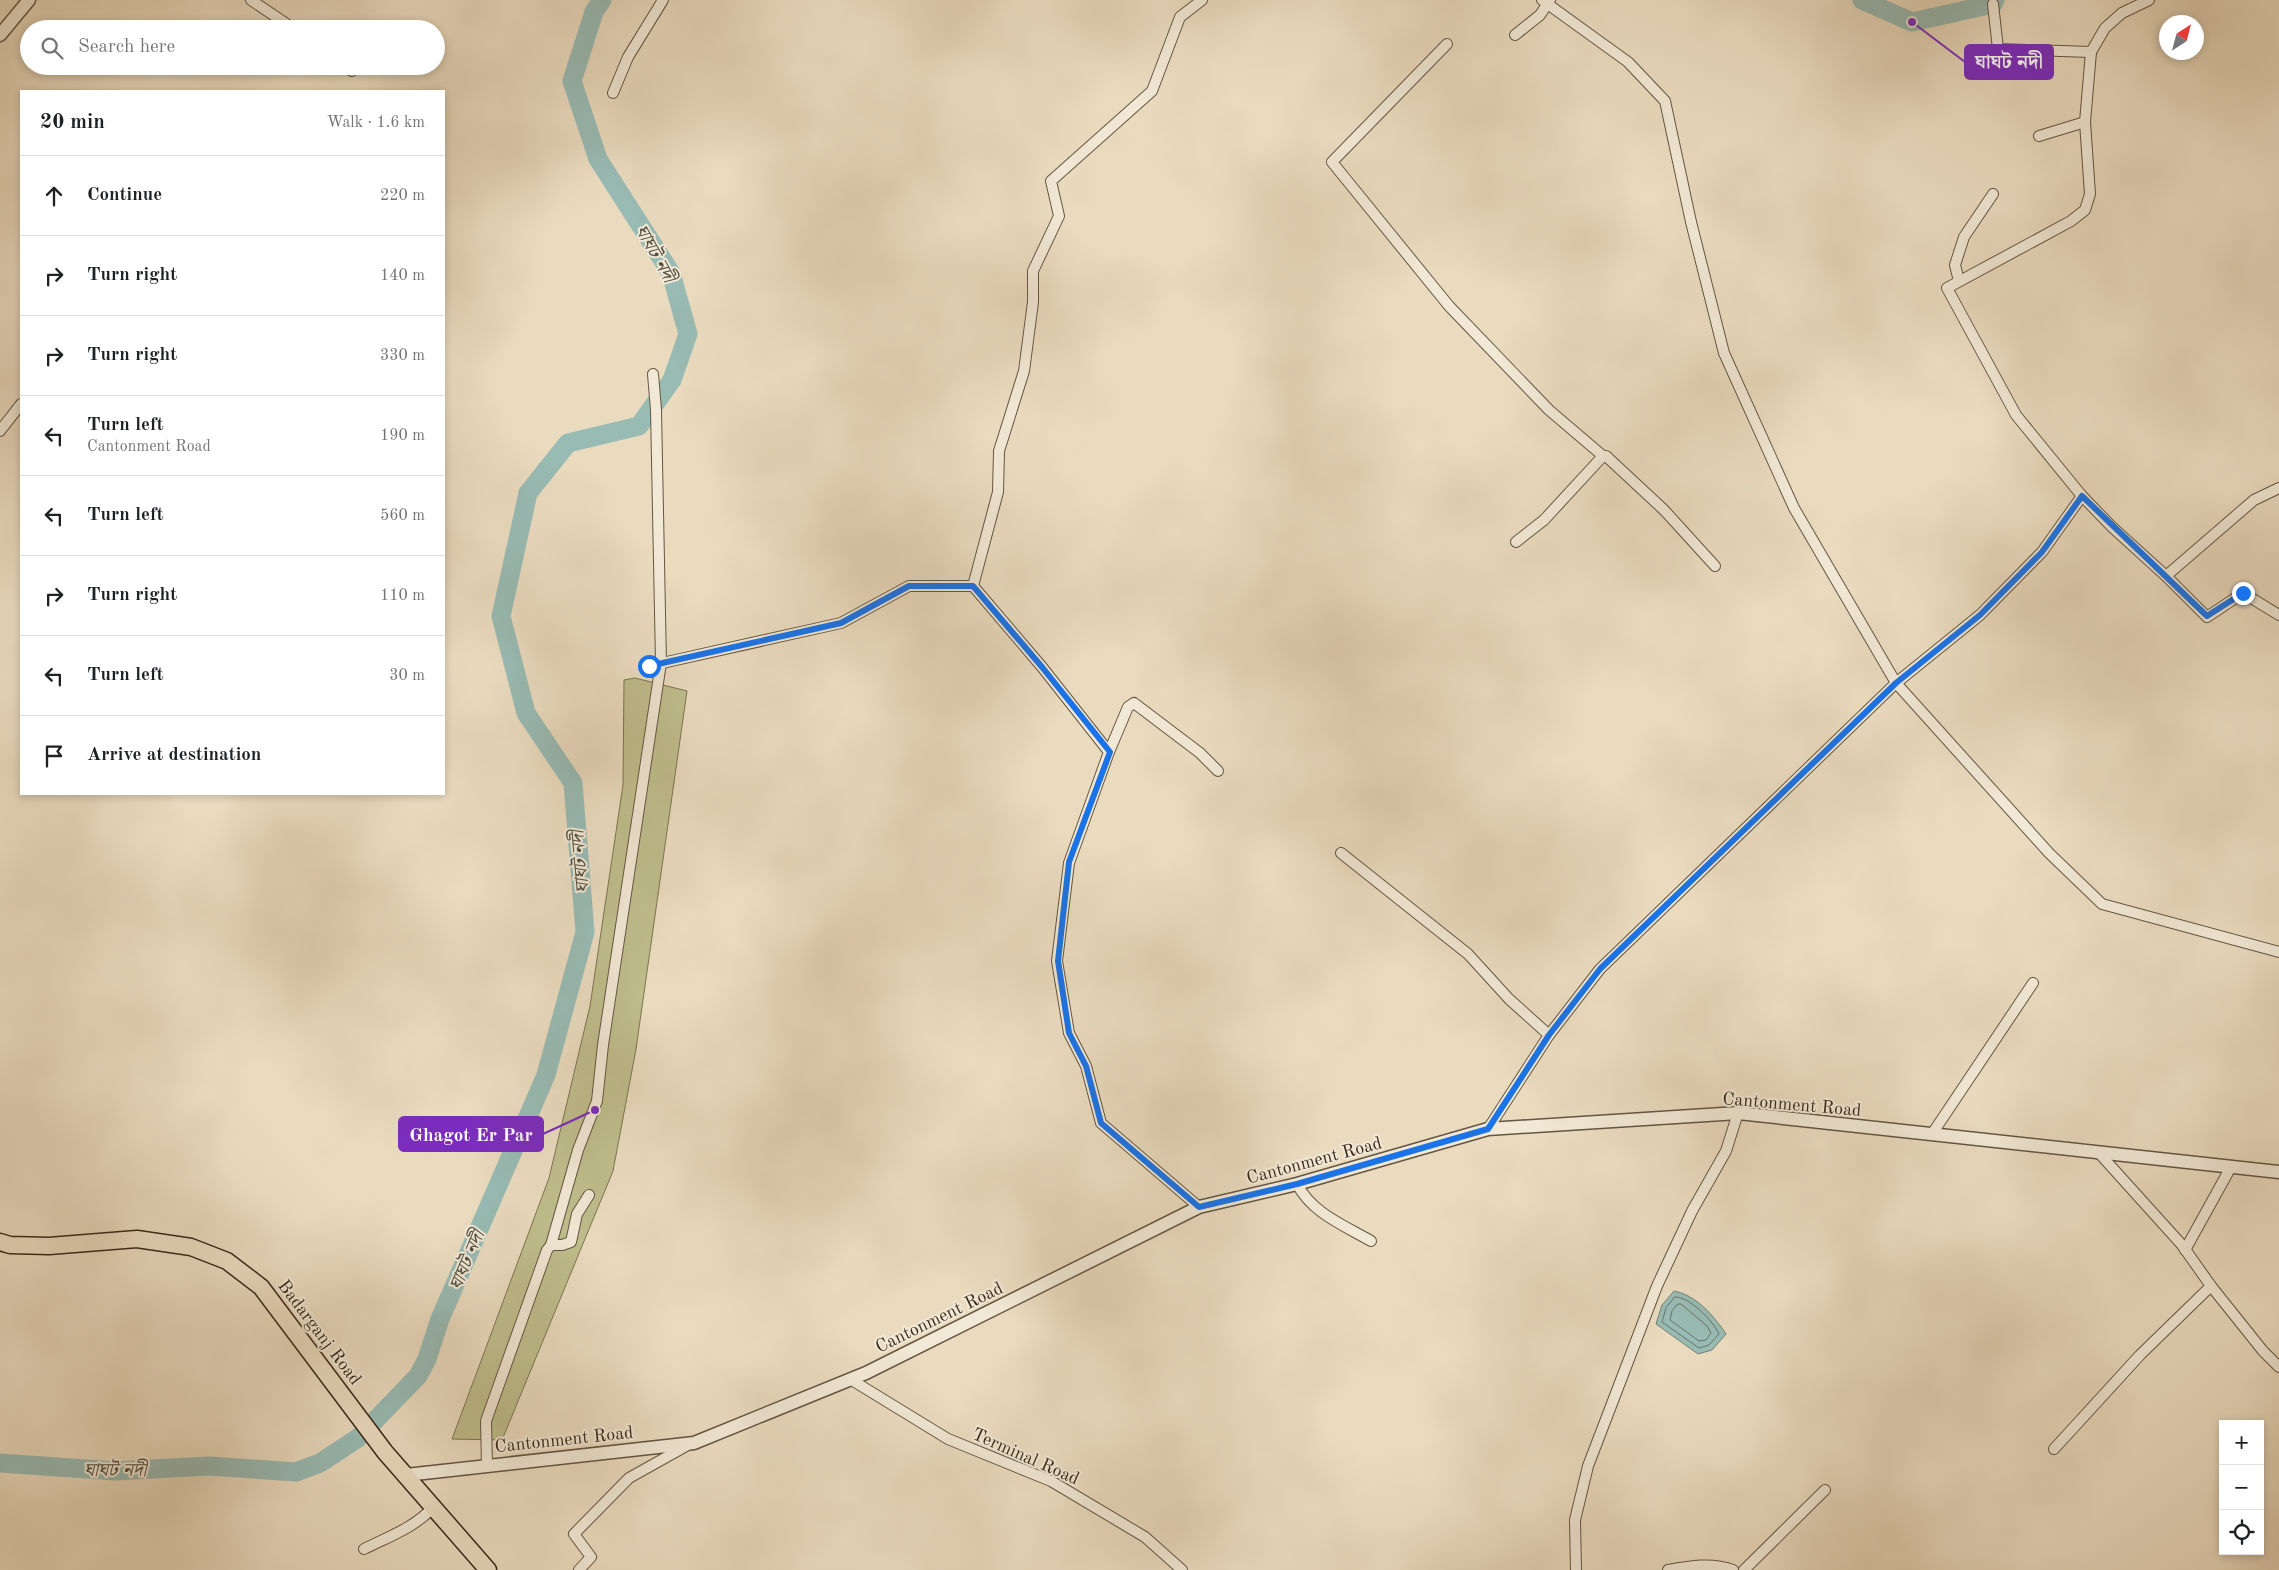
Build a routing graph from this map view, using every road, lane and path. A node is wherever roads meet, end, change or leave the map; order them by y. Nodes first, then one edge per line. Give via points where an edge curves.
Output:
1 (29, 0) edge
2 (251, 0) edge
3 (662, 0) edge
4 (1202, 0) edge
5 (2149, 0) edge
6 (1547, 1) edge
7 (1993, 4) dead end
8 (281, 20) edge
9 (0, 35) edge
10 (1515, 35) dead end
11 (1447, 44) dead end
12 (2091, 52) junction
13 (613, 93) dead end
14 (2085, 122) junction
15 (2039, 136) dead end
16 (1993, 194) dead end
17 (1959, 281) junction
18 (653, 374) dead end
19 (20, 405) edge
20 (0, 431) edge
21 (1603, 456) junction
22 (2279, 488) edge
23 (2082, 496) junction
24 (1516, 542) dead end
25 (1714, 566) dead end
26 (2166, 576) junction
27 (973, 586) junction
28 (2279, 615) edge
29 (661, 664) junction
30 (649, 666) dead end
31 (1896, 683) junction
32 (1110, 752) junction
33 (1218, 771) dead end
34 (1341, 854) dead end
35 (2279, 952) edge
36 (2033, 983) dead end
37 (1549, 1035) junction
38 (1738, 1113) junction
39 (1488, 1129) junction
40 (1932, 1134) junction
41 (2099, 1153) junction
42 (2231, 1167) junction
43 (2279, 1172) edge
44 (1297, 1184) junction
45 (589, 1195) dead end
46 (1199, 1207) junction
47 (1371, 1241) dead end
48 (0, 1242) edge
49 (551, 1245) junction
50 (2185, 1250) junction
51 (2211, 1286) junction
52 (2279, 1367) edge
53 (850, 1379) junction
54 (694, 1443) junction
55 (2054, 1449) dead end
56 (487, 1466) junction
57 (406, 1474) junction
58 (1825, 1490) dead end
59 (433, 1506) junction
60 (364, 1548) dead end
61 (488, 1570) edge
62 (578, 1570) edge
63 (1182, 1570) edge
64 (1576, 1570) edge
65 (1668, 1570) edge
66 (1733, 1570) edge
67 (1744, 1570) edge

1 - 9 street
2 - 8 street
3 - 13 street via 628,57
4 - 27 street via 1180,17 1152,91 1051,181 1059,216 1033,271 1033,302 1024,371 999,451 998,492
5 - 12 street via 2116,18 2105,28
6 - 10 street via 1540,15
6 - 31 street via 1628,62 1665,101 1724,353 1794,508
7 - 12 street via 1998,50
11 - 21 street via 1332,162 1449,306 1549,410
12 - 14 street
14 - 15 street
14 - 17 street via 2090,194 2085,210 2071,221
16 - 17 street via 1964,237 1955,264
17 - 23 street via 1947,288 2016,415
18 - 29 street
19 - 20 street
21 - 24 street via 1544,520
21 - 25 street via 1664,510
22 - 26 street via 2254,500
23 - 26 street
23 - 31 street via 2042,552 1980,615
26 - 28 street via 2207,616 2243,593
27 - 29 street via 909,586 841,623
27 - 32 street
29 - 30 street
29 - 49 street via 603,1046 598,1101 578,1150
31 - 35 street via 2048,853 2102,904
31 - 37 street via 1600,969
32 - 33 street via 1128,707 1134,703 1200,753
32 - 46 street via 1069,862 1058,961 1069,1033 1086,1066 1101,1123
34 - 37 street via 1468,954 1509,999
36 - 40 street
37 - 39 street
38 - 39 street, Cantonment Road
38 - 40 street, Cantonment Road
38 - 64 street via 1726,1151 1692,1211 1657,1286 1588,1466 1575,1520
39 - 44 street, Cantonment Road
40 - 41 street, Cantonment Road
41 - 42 street, Cantonment Road
41 - 50 street
42 - 43 street, Cantonment Road
42 - 50 street
44 - 46 street, Cantonment Road
44 - 47 street via 1304,1197 1324,1215
45 - 49 street via 578,1214 571,1242
46 - 53 street, Cantonment Road
48 - 57 main road, Badarganj Road via 49,1246 137,1239 190,1247 227,1261 261,1287 385,1452
49 - 56 street via 486,1421
50 - 51 street
51 - 52 street
51 - 55 street via 2140,1355
53 - 54 street, Cantonment Road
53 - 63 street, Terminal Road via 948,1439 1051,1481 1145,1537
54 - 56 street, Cantonment Road
54 - 62 street via 629,1478 585,1521 574,1534 591,1557
56 - 57 street, Cantonment Road
57 - 59 main road, Badarganj Road
58 - 67 street
59 - 60 street via 412,1524
59 - 61 main road, Badarganj Road
65 - 66 street via 1697,1565

